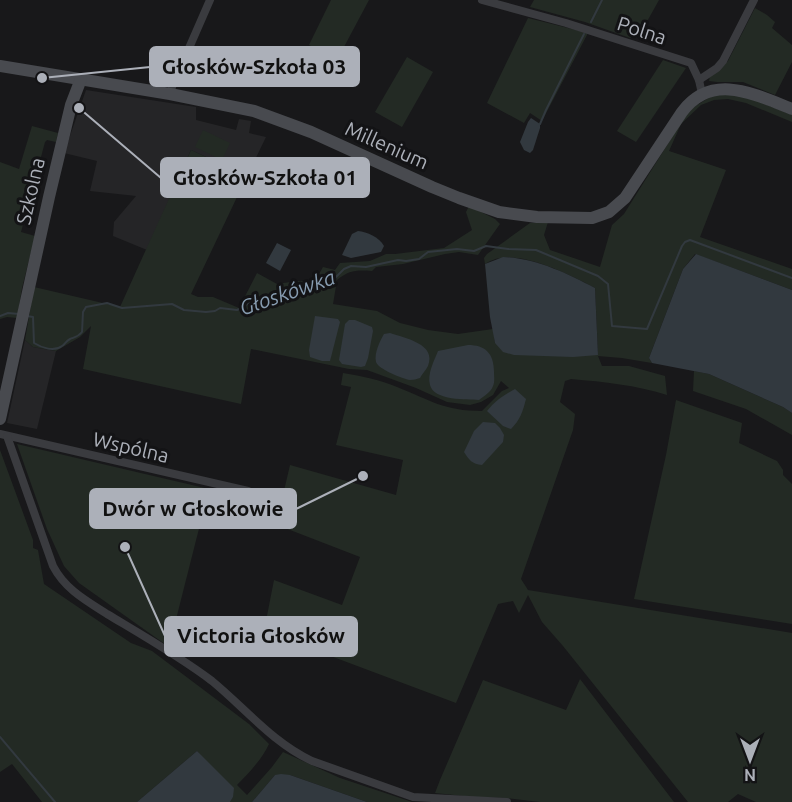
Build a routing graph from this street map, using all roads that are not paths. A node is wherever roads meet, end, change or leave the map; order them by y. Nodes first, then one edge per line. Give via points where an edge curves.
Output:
1 (210, 0) edge
2 (484, 0) edge
3 (754, 0) edge
4 (0, 66) edge
5 (81, 79) junction
6 (699, 80) junction
7 (170, 94) junction
8 (702, 94) junction
9 (792, 109) edge
10 (0, 419) edge
11 (3, 435) edge
12 (248, 491) dead end
13 (507, 802) edge

1 - 7 street
2 - 6 street, Polna via 691,63
3 - 6 street via 723,61
4 - 5 street, Millenium
5 - 7 street, Millenium
5 - 10 street, Szkolna via 49,197
6 - 8 street
7 - 8 street, Millenium via 274,117 490,209 577,219 605,214 621,202 682,112
8 - 9 street via 738,90
11 - 12 street, Wspólna
11 - 13 street via 52,566 68,588 211,681 281,743 312,762 413,797

